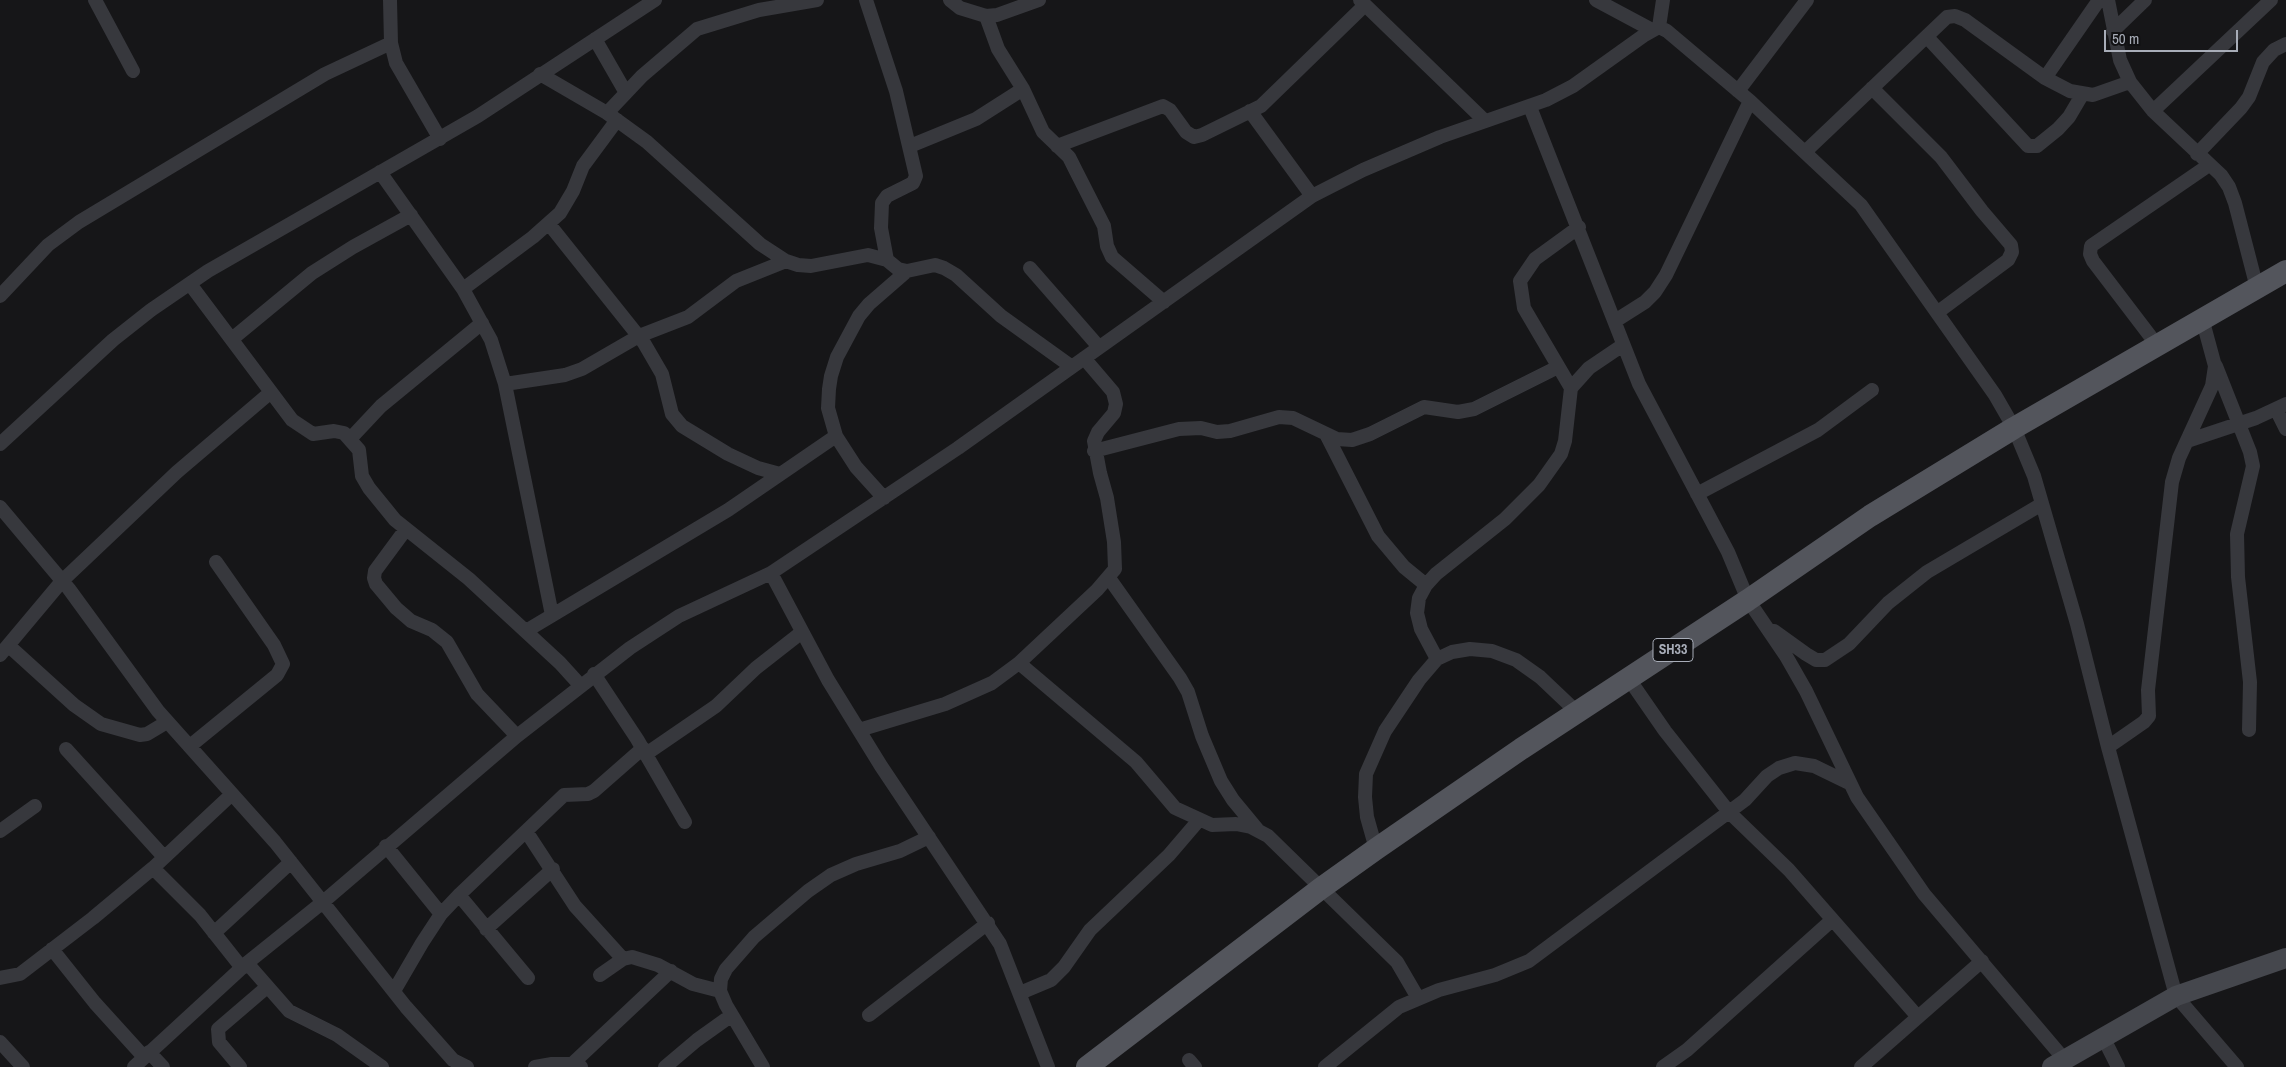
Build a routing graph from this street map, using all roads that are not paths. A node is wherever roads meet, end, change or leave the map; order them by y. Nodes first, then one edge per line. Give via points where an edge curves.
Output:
1 (95, 0) edge
2 (390, 0) edge
3 (655, 0) edge
4 (817, 0) edge
5 (866, 0) edge
6 (950, 0) edge
7 (1039, 0) edge
8 (1596, 0) edge
9 (1663, 0) edge
10 (1807, 0) edge
11 (2099, 0) edge
12 (2108, 0) edge
13 (2145, 0) edge
14 (2270, 0) edge
15 (1363, 2) edge
16 (986, 16) junction
17 (1656, 29) junction
18 (2113, 30) junction
19 (1927, 37) junction
20 (595, 39) junction
21 (391, 43) junction
22 (2286, 44) edge
23 (133, 71) dead end
24 (540, 74) junction
25 (2045, 78) junction
26 (2130, 82) junction
27 (1872, 88) junction
28 (1023, 89) junction
29 (1738, 91) junction
30 (626, 93) junction
31 (2082, 95) junction
32 (1750, 101) junction
33 (1530, 107) junction
34 (1250, 111) junction
35 (2153, 111) junction
36 (612, 116) junction
37 (1485, 121) junction
38 (440, 139) junction
39 (910, 146) junction
40 (1057, 146) junction
41 (1806, 151) junction
42 (2197, 154) junction
43 (2209, 165) junction
44 (380, 172) junction
45 (1312, 196) junction
46 (411, 215) junction
47 (549, 224) junction
48 (1579, 227) junction
49 (887, 260) junction
50 (786, 261) junction
51 (1030, 268) dead end
52 (907, 271) junction
53 (2286, 271) edge
54 (190, 284) junction
55 (2257, 288) junction
56 (463, 289) junction
57 (0, 296) edge
58 (1164, 302) junction
59 (1938, 312) junction
60 (2202, 318) junction
61 (1615, 321) junction
62 (482, 323) junction
63 (639, 336) junction
64 (232, 339) junction
65 (1623, 345) junction
66 (2157, 345) junction
67 (1099, 347) junction
68 (1084, 358) junction
69 (1072, 366) junction
70 (2215, 366) junction
71 (1558, 367) junction
72 (505, 384) junction
73 (1571, 388) junction
74 (1872, 390) dead end
75 (272, 392) junction
76 (2281, 406) edge
77 (2239, 423) junction
78 (2014, 428) junction
79 (2286, 428) edge
80 (1326, 434) junction
81 (836, 436) junction
82 (350, 439) junction
83 (2187, 441) junction
84 (0, 444) edge
85 (1094, 451) junction
86 (780, 474) junction
87 (1696, 494) junction
88 (884, 498) junction
89 (2042, 504) junction
90 (0, 507) edge
91 (406, 529) junction
92 (216, 562) dead end
93 (771, 573) junction
94 (1109, 578) junction
95 (62, 581) junction
96 (1426, 585) junction
97 (1748, 600) junction
98 (552, 615) junction
99 (1765, 625) junction
100 (526, 631) junction
101 (802, 632) junction
102 (4, 651) edge
103 (1437, 660) junction
104 (1018, 663) junction
105 (594, 674) junction
106 (1629, 679) junction
107 (580, 685) junction
108 (1578, 713) junction
109 (167, 722) junction
110 (859, 730) junction
111 (2249, 730) dead end
112 (517, 736) junction
113 (190, 746) junction
114 (2108, 747) junction
115 (66, 749) dead end
116 (644, 751) junction
117 (1849, 783) junction
118 (232, 794) junction
119 (36, 806) dead end
120 (1729, 812) junction
121 (1200, 820) junction
122 (685, 822) dead end
123 (0, 831) edge
124 (526, 831) junction
125 (1259, 831) junction
126 (929, 837) junction
127 (386, 846) junction
128 (1376, 849) junction
129 (164, 858) junction
130 (291, 862) junction
131 (153, 868) junction
132 (553, 869) junction
133 (1320, 889) junction
134 (459, 895) junction
135 (323, 902) junction
136 (442, 914) junction
137 (1832, 920) junction
138 (988, 923) junction
139 (486, 929) junction
140 (214, 933) junction
141 (52, 950) junction
142 (2286, 958) edge
143 (623, 959) junction
144 (1982, 961) junction
145 (245, 965) junction
146 (671, 971) junction
147 (600, 975) dead end
148 (0, 978) edge
149 (528, 978) dead end
150 (267, 987) junction
151 (394, 991) junction
152 (720, 991) junction
153 (1020, 993) junction
154 (2176, 996) junction
155 (1418, 998) junction
156 (732, 1015) junction
157 (869, 1015) dead end
158 (1918, 1017) junction
159 (2104, 1037) junction
160 (0, 1042) edge
161 (142, 1059) edge
162 (2058, 1063) edge
163 (577, 1066) edge
164 (23, 1067) edge
165 (163, 1067) edge
166 (240, 1067) edge
167 (382, 1067) edge
168 (467, 1067) edge
169 (535, 1067) edge
170 (665, 1067) edge
171 (763, 1067) edge
172 (1048, 1067) edge
173 (1087, 1067) edge
174 (1325, 1067) edge
175 (1663, 1067) edge
176 (1862, 1067) edge
177 (2118, 1067) edge
178 (2237, 1067) edge

1 - 23 street
2 - 21 street
3 - 20 street
4 - 30 street via 759,10 696,29
5 - 39 street
6 - 16 street via 960,8
7 - 16 street
8 - 17 street
9 - 17 street
10 - 29 street
11 - 25 street
12 - 18 street
13 - 18 street
14 - 35 street
15 - 34 street via 1278,91
15 - 37 street
16 - 28 street via 998,49
17 - 29 street via 1667,31
17 - 33 street via 1574,86
18 - 26 street via 2120,60
19 - 25 street via 1947,17 1955,16
19 - 27 street
19 - 31 street via 2028,146 2037,146 2058,129
20 - 24 street
20 - 30 street
21 - 38 street via 404,80
21 - 57 street via 325,74 79,222 48,245
22 - 42 street via 2274,50 2263,62 2249,97
24 - 36 street
24 - 38 street
25 - 31 street
26 - 31 street via 2093,95
26 - 35 street
27 - 41 street
27 - 59 street via 1941,157 2011,245 2008,260
28 - 39 street via 976,119
28 - 40 street via 1043,132
29 - 32 street
30 - 36 street
32 - 41 street
32 - 61 street via 1666,275 1645,302
33 - 37 street
33 - 48 street
34 - 40 street via 1194,137 1163,106
34 - 45 street
35 - 42 street
36 - 47 street via 583,166 566,204
36 - 50 street via 662,153 760,244
37 - 45 street via 1407,151
38 - 44 street
39 - 49 street via 916,176 913,183 887,196 882,203 881,228
40 - 58 street via 1069,157 1099,216 1112,257
41 - 59 street via 1861,205
42 - 43 street
43 - 55 street via 2229,187
43 - 66 street via 2092,246 2090,254 2093,261
44 - 46 street
44 - 54 street via 229,258
45 - 58 street
46 - 56 street
46 - 64 street via 312,273
47 - 56 street
47 - 63 street
48 - 61 street
48 - 71 street via 1535,259 1520,281 1524,308
49 - 50 street via 868,255 810,266
49 - 52 street via 898,269
50 - 63 street via 736,281 688,317
51 - 67 street
52 - 69 street via 935,265 944,268 1001,316
52 - 81 street via 859,316 838,357 831,376 828,408
53 - 55 main road, SH33
54 - 64 street
54 - 84 street via 113,340
55 - 60 main road, SH33
56 - 62 street
58 - 67 street
59 - 78 street via 1995,394
60 - 66 main road, SH33
60 - 70 street
61 - 65 street
62 - 72 street
62 - 82 street via 381,406
63 - 72 street via 566,375
63 - 86 street via 662,374 672,414 682,426 728,454
64 - 75 street
65 - 73 street via 1589,368
65 - 87 street via 1639,384
66 - 78 main road, SH33
67 - 68 street
68 - 69 street
68 - 85 street via 1114,392 1116,404 1114,413 1098,432
69 - 88 street
70 - 77 street
70 - 83 street via 2212,386
71 - 73 street
71 - 80 street via 1474,408 1458,412 1424,407 1352,440
72 - 98 street
73 - 96 street via 1565,441 1553,467 1505,519
74 - 87 street via 1818,430
75 - 82 street via 302,429 313,434 344,433
75 - 95 street via 177,472
76 - 77 street
76 - 79 street
77 - 83 street
77 - 111 street via 2253,466 2237,534 2238,577 2250,682
78 - 89 street
78 - 97 main road, SH33 via 1870,516
80 - 85 street via 1293,418 1279,417 1230,431 1179,429
80 - 96 street via 1378,536 1404,568
81 - 86 street
81 - 88 street via 856,467
82 - 91 street via 359,450 362,476 369,488
83 - 114 street via 2172,482 2148,690 2149,716
85 - 94 street via 1107,498 1114,542 1115,569
86 - 98 street via 728,510
87 - 97 street via 1728,552
88 - 93 street
89 - 99 street via 1927,572 1888,604 1849,644 1825,660 1816,660
89 - 114 street
90 - 95 street
91 - 100 street via 457,568
91 - 112 street via 375,571 376,584 411,621 432,630 447,642 477,694
92 - 113 street via 274,645 283,664 277,675
93 - 101 street
93 - 105 street via 679,616
94 - 104 street
94 - 125 street via 1180,678 1221,781
95 - 102 street
95 - 109 street
96 - 103 street via 1419,598 1417,613 1421,629
97 - 99 street
97 - 106 main road, SH33
98 - 100 street
99 - 117 street via 1796,671
100 - 107 street
101 - 110 street
101 - 116 street via 756,668 716,706
102 - 109 street via 101,724 140,735
103 - 108 street via 1452,652 1470,650 1492,651 1516,660 1540,677
103 - 128 street via 1419,680 1385,731 1366,774 1367,817
104 - 110 street via 971,694
104 - 121 street via 1136,762 1175,808
105 - 107 street
105 - 116 street
106 - 108 main road, SH33
106 - 120 street via 1665,732
107 - 112 street
108 - 128 main road, SH33
109 - 113 street
110 - 126 street
112 - 127 street
113 - 118 street
114 - 154 street
115 - 129 street
116 - 122 street
116 - 124 street via 594,791 564,796
117 - 120 street via 1814,766 1795,763 1768,776
117 - 144 street via 1912,878
118 - 129 street
118 - 130 street
119 - 123 street
120 - 137 street via 1789,870
120 - 155 street via 1529,961 1495,975 1472,979
121 - 125 street via 1212,825 1236,824
121 - 153 street via 1169,855 1090,930 1051,980
124 - 132 street
124 - 134 street
125 - 133 street via 1283,849
126 - 138 street
126 - 152 street via 900,851 844,868 808,890 754,937 726,969
127 - 135 street
127 - 136 street
128 - 133 main road, SH33
129 - 131 street
130 - 135 street
130 - 140 street
131 - 140 street
131 - 141 street
132 - 139 street
132 - 143 street via 575,906
133 - 155 street via 1396,962
133 - 173 main road, SH33
134 - 136 street
134 - 139 street
135 - 145 street
135 - 151 street
136 - 151 street
137 - 158 street
137 - 175 street via 1687,1050
138 - 153 street
138 - 157 street
139 - 149 street
140 - 145 street
141 - 148 street via 20,974
141 - 161 street
142 - 154 street
143 - 146 street via 632,957
143 - 147 street
144 - 158 street
144 - 162 street
145 - 150 street
145 - 161 street
146 - 152 street via 693,984
146 - 163 street
150 - 166 street via 218,1029 219,1042
150 - 167 street via 290,1011 337,1035
151 - 168 street via 447,1053
152 - 156 street
153 - 172 street
154 - 159 street
154 - 178 street
155 - 174 street via 1388,1015
156 - 170 street
156 - 171 street
158 - 176 street
159 - 162 street
159 - 177 street
160 - 164 street
161 - 165 street
163 - 169 street via 552,1064

